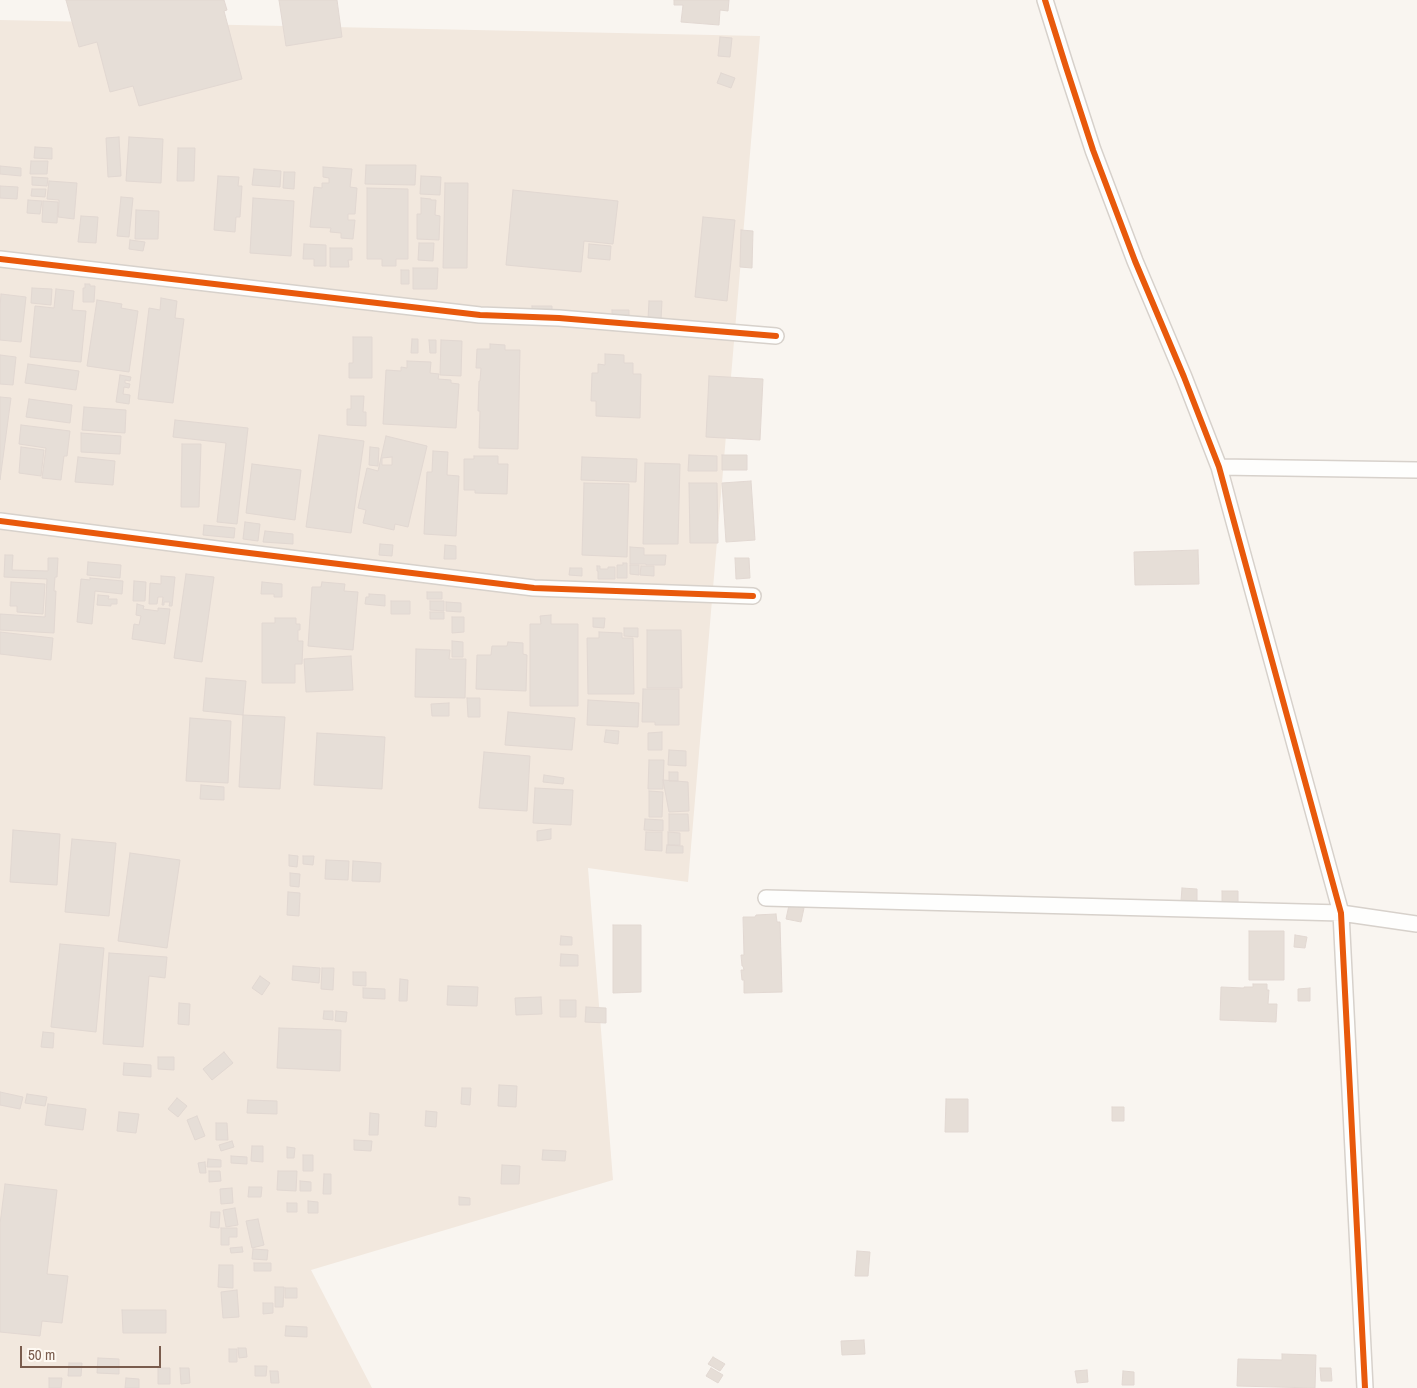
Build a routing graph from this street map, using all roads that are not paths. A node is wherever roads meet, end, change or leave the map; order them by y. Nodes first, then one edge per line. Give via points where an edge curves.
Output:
1 (1046, 0) edge
2 (0, 259) edge
3 (776, 336) dead end
4 (1219, 468) junction
5 (1417, 470) edge
6 (0, 521) edge
7 (753, 596) dead end
8 (766, 898) dead end
9 (1341, 913) junction
10 (1417, 924) edge
11 (1365, 1388) edge

1 - 4 street via 1093,150
2 - 3 street via 480,315 559,318
4 - 5 street
4 - 9 street
6 - 7 street via 534,588
8 - 9 street
9 - 10 street
9 - 11 street

